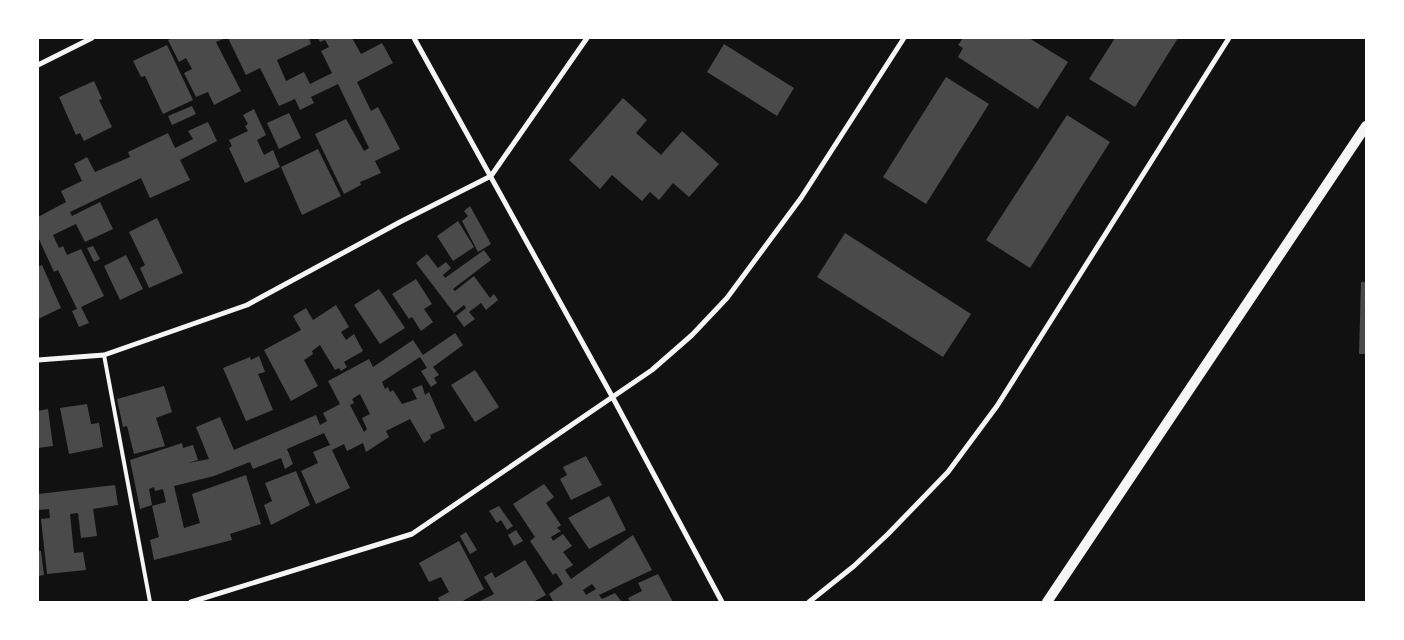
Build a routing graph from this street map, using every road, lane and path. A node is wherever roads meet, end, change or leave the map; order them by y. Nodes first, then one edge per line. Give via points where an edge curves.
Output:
1 (92, 38) edge
2 (414, 38) edge
3 (587, 38) edge
4 (904, 38) edge
5 (1229, 38) edge
6 (38, 64) edge
7 (1366, 126) edge
8 (491, 176) junction
9 (104, 355) junction
10 (38, 360) edge
11 (613, 398) junction
12 (150, 602) edge
13 (191, 602) edge
14 (722, 602) edge
15 (809, 602) edge
16 (1047, 602) edge

1 - 6 street
2 - 8 street
3 - 8 street
4 - 11 street via 801,198 728,298 652,370
5 - 15 street via 997,406 948,472 854,566
7 - 16 main road
8 - 9 street via 247,306
8 - 11 street
9 - 10 street
9 - 12 lane
11 - 13 street via 412,534
11 - 14 street

